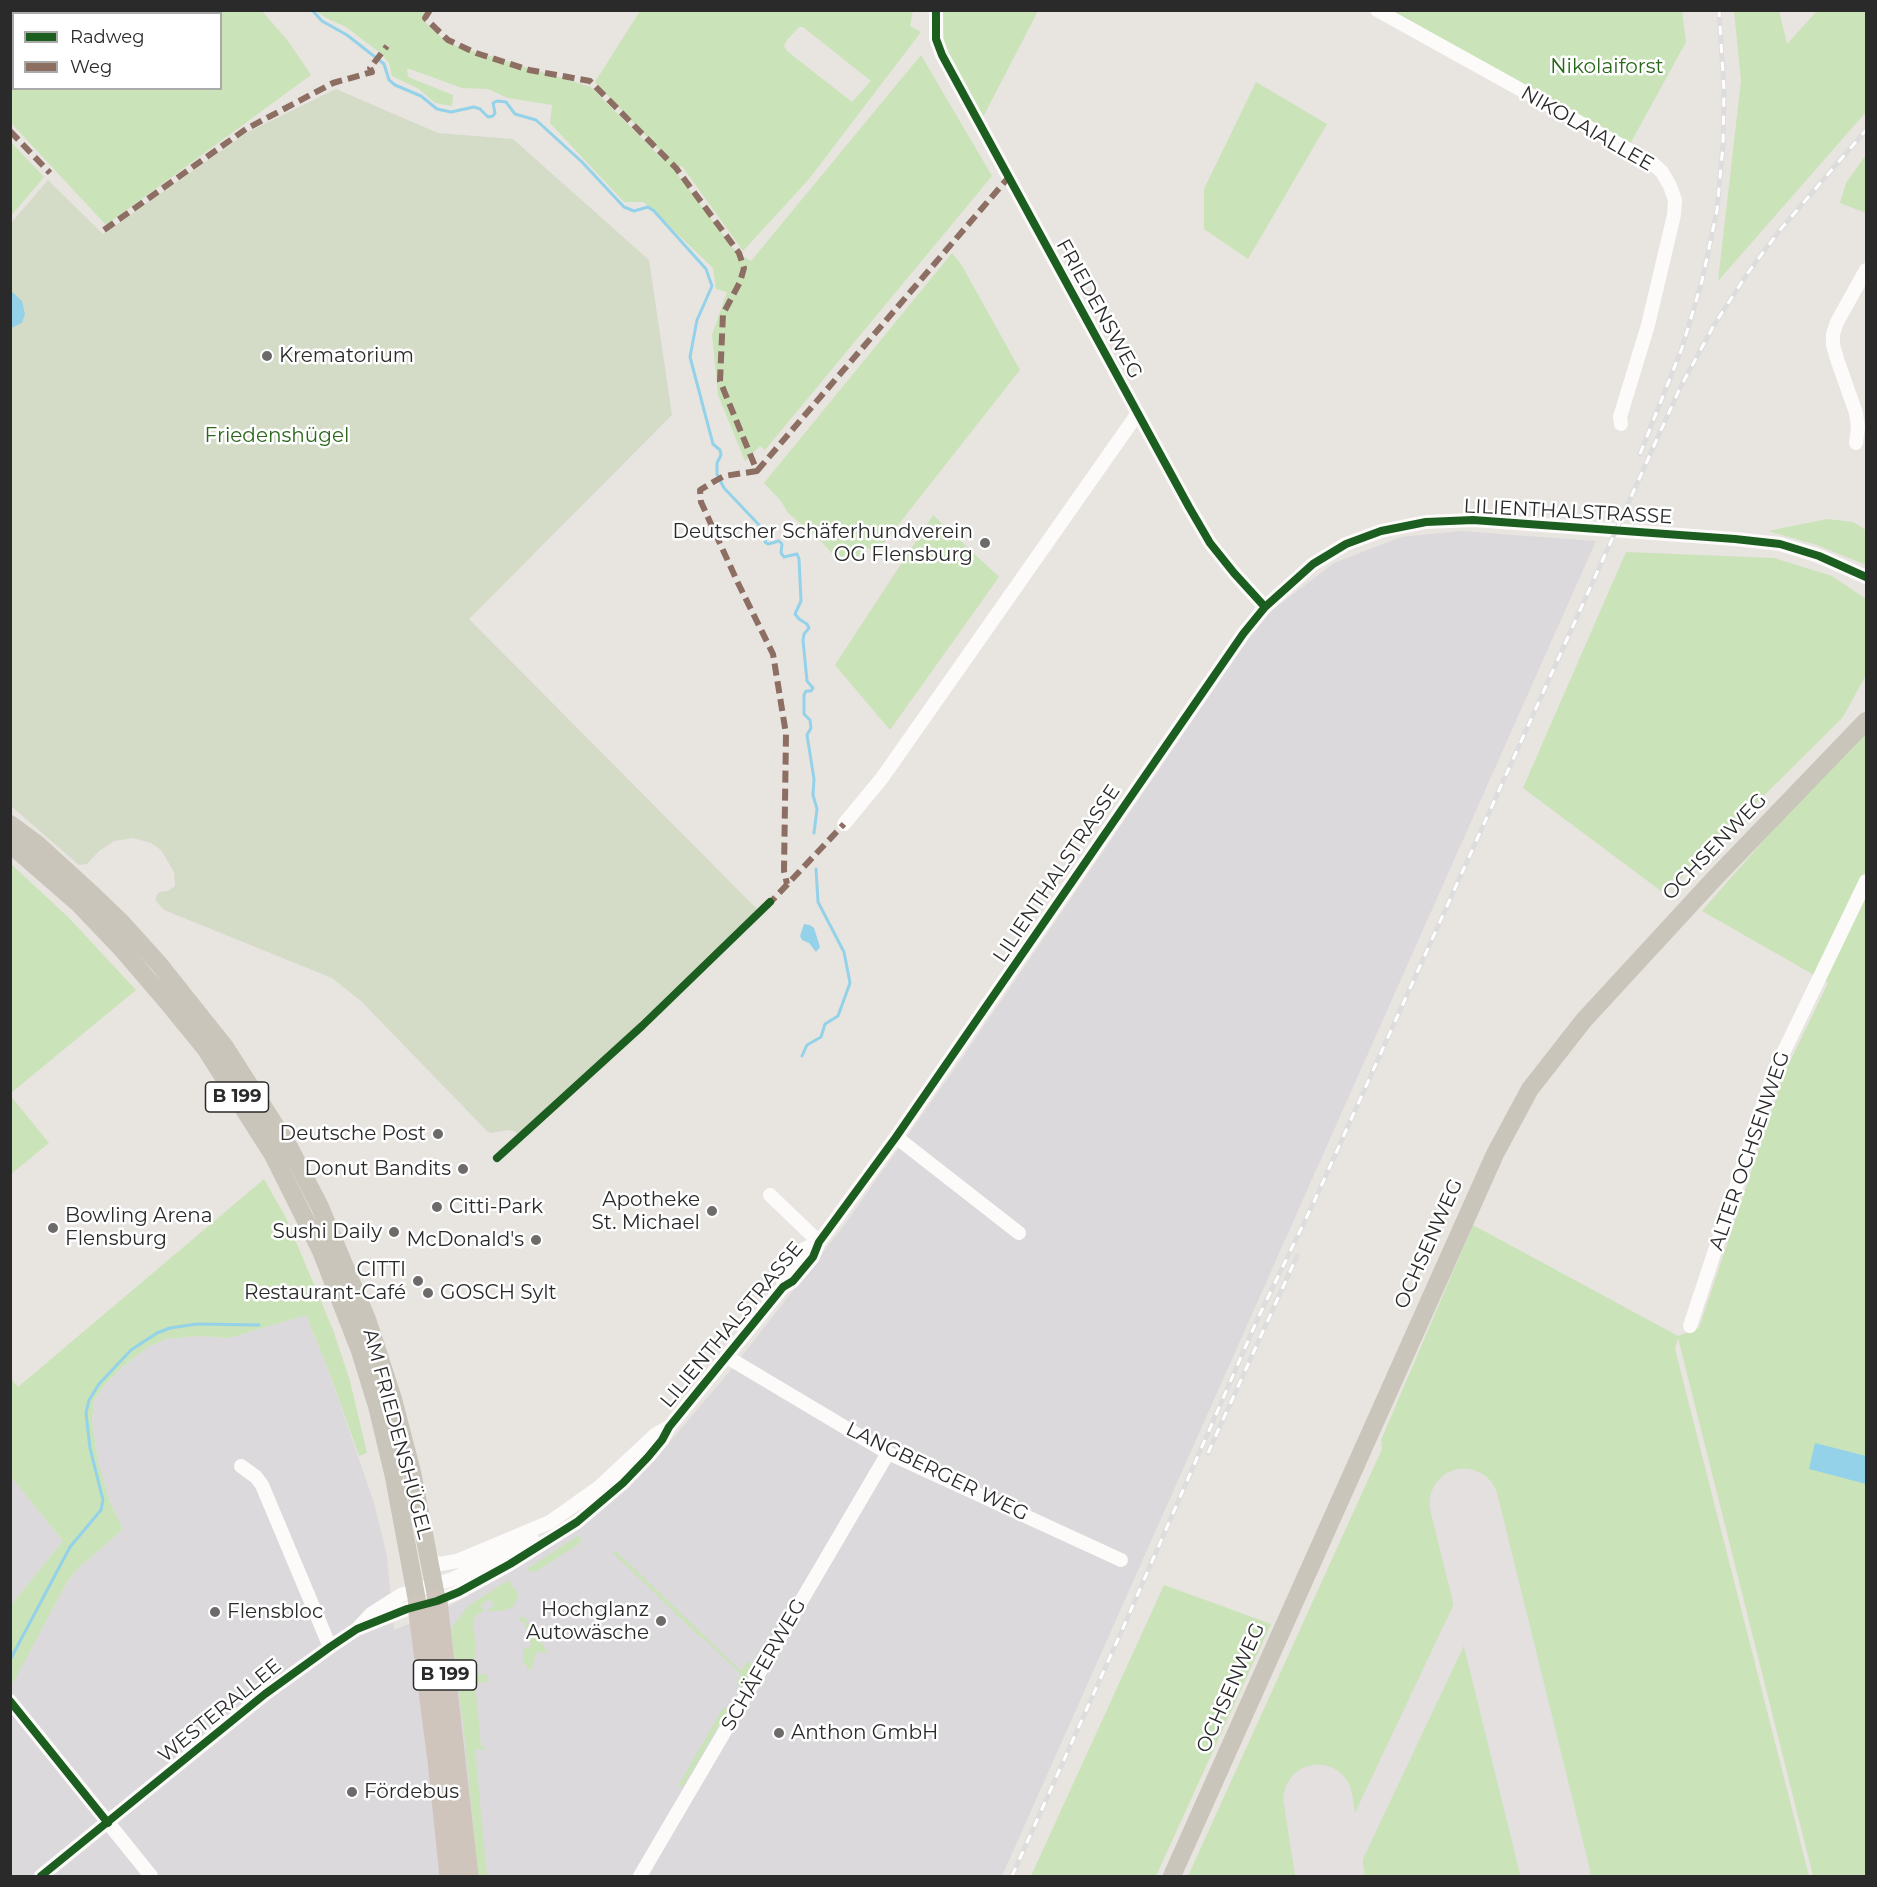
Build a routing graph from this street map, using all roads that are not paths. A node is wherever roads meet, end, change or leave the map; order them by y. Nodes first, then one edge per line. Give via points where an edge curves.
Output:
1 (936, 10) edge
2 (1377, 10) edge
3 (1866, 270) edge
4 (1138, 413) junction
5 (1621, 424) dead end
6 (1856, 443) dead end
7 (1866, 577) edge
8 (1265, 607) junction
9 (1866, 721) edge
10 (10, 824) edge
11 (844, 824) dead end
12 (10, 844) edge
13 (1866, 881) edge
14 (896, 1137) junction
15 (770, 1195) dead end
16 (1019, 1233) dead end
17 (819, 1242) junction
18 (1690, 1326) dead end
19 (727, 1357) junction
20 (669, 1427) junction
21 (888, 1453) junction
22 (242, 1466) dead end
23 (550, 1522) junction
24 (1121, 1560) dead end
25 (431, 1561) junction
26 (426, 1596) junction
27 (330, 1647) junction
28 (10, 1701) edge
29 (108, 1823) junction
30 (41, 1876) edge
31 (151, 1876) edge
32 (450, 1876) edge
33 (468, 1876) edge
34 (640, 1876) edge
35 (1172, 1876) edge

1 - 4 street, FRIEDENSWEG via 936,39 942,56
2 - 5 street, NIKOLAIALLEE via 1651,162 1662,172 1675,200 1674,215
3 - 6 street via 1833,334 1837,359 1856,412
4 - 8 street, FRIEDENSWEG via 1210,543
4 - 11 street via 882,778
7 - 8 street, LILIENTHALSTRASSE via 1780,544 1473,520 1426,522 1381,531 1346,544 1313,564
8 - 14 street, LILIENTHALSTRASSE via 1208,682
9 - 35 main road, OCHSENWEG via 1584,1020 1530,1089 1495,1154
10 - 25 main road, AM FRIEDENSHÜGEL / B 199 via 95,897 159,964 225,1047 289,1147 320,1207 368,1322 393,1399
12 - 26 main road, AM FRIEDENSHÜGEL / B 199 via 79,904 169,1004 205,1048 273,1155 321,1251 360,1351
13 - 18 street, ALTER OCHSENWEG via 1774,1072
14 - 16 street
14 - 17 street, LILIENTHALSTRASSE
15 - 17 street
17 - 19 street, LILIENTHALSTRASSE via 804,1249 784,1272 783,1287
19 - 20 street, LILIENTHALSTRASSE
19 - 21 street, LANGBERGER WEG
20 - 23 street, LILIENTHALSTRASSE via 598,1488
20 - 26 street, LILIENTHALSTRASSE via 648,1458 577,1522 459,1592
21 - 24 street, LANGBERGER WEG
21 - 34 street, SCHÄFERWEG
22 - 27 street via 262,1485
23 - 25 street, LILIENTHALSTRASSE via 457,1561
23 - 26 street, LILIENTHALSTRASSE via 519,1548
25 - 26 main road, AM FRIEDENSHÜGEL / B 199
26 - 27 street, WESTERALLEE via 357,1629
26 - 32 highway, AM FRIEDENSHÜGEL / B 199
26 - 33 highway, AM FRIEDENSHÜGEL / B 199
27 - 29 street, WESTERALLEE via 265,1694
28 - 29 street
29 - 30 street, WESTERALLEE
29 - 31 street

